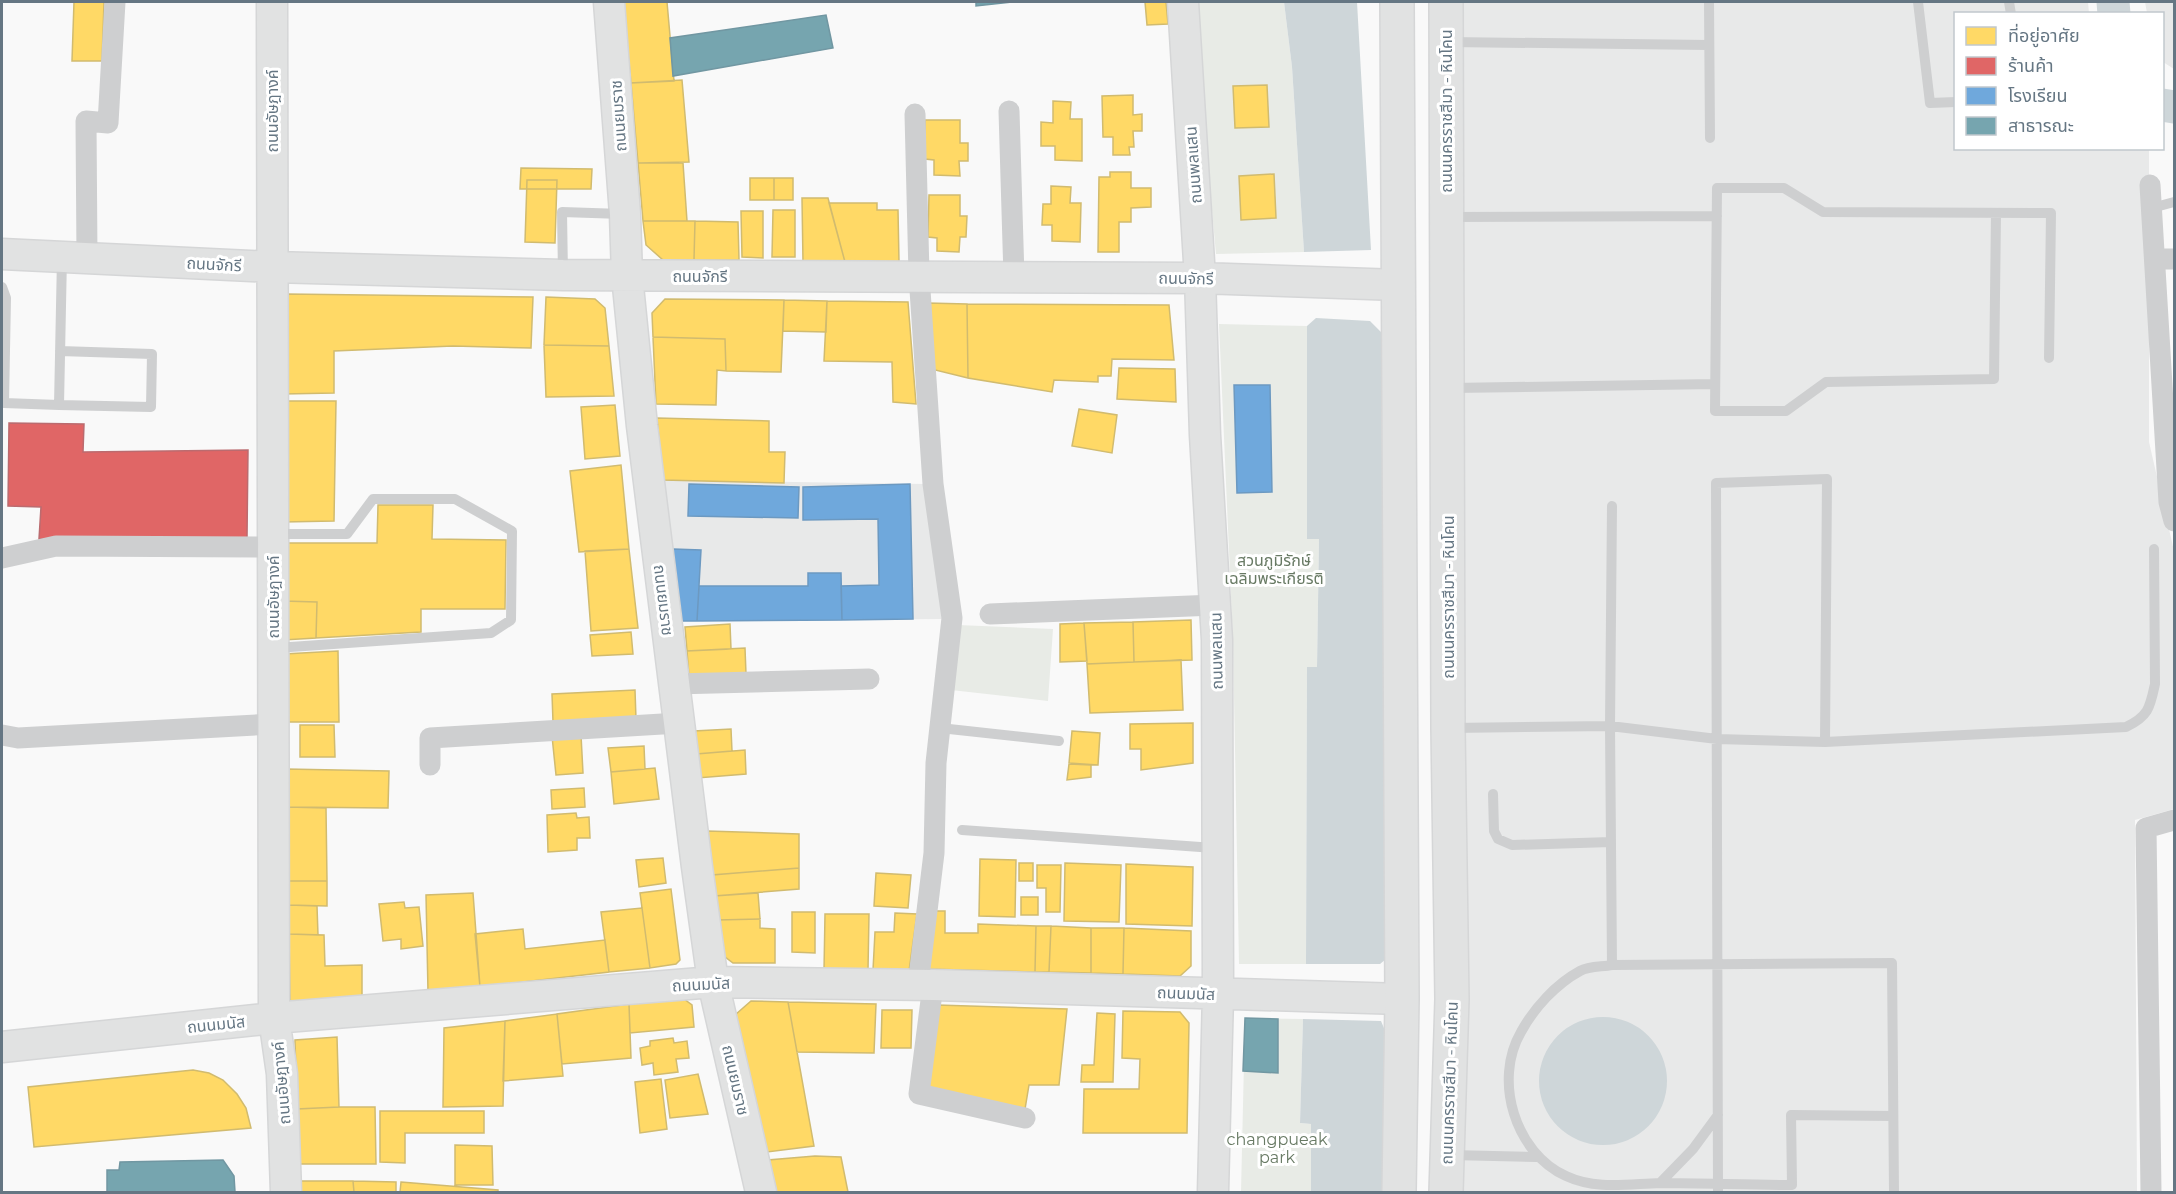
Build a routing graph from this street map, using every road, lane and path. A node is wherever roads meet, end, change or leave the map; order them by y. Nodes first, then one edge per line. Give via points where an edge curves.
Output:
1 (115, 2) edge
2 (272, 2) edge
3 (609, 2) edge
4 (1183, 2) edge
5 (1397, 2) edge
6 (1446, 2) edge
7 (1709, 2) edge
8 (1918, 2) edge
9 (1446, 42) junction
10 (1709, 45) junction
11 (1954, 102) edge
12 (1009, 111) dead end
13 (915, 114) dead end
14 (1710, 138) dead end
15 (2150, 185) dead end
16 (2175, 202) edge
17 (2152, 208) junction
18 (1996, 213) junction
19 (625, 214) junction
20 (1717, 216) junction
21 (1447, 217) junction
22 (2, 254) edge
23 (74, 258) junction
24 (2165, 259) edge
25 (273, 267) junction
26 (563, 275) junction
27 (919, 275) junction
28 (627, 276) junction
29 (1014, 277) junction
30 (1200, 278) junction
31 (1398, 285) junction
32 (1447, 286) junction
33 (2, 288) edge
34 (60, 351) junction
35 (2049, 358) dead end
36 (1715, 384) junction
37 (1448, 388) junction
38 (59, 405) junction
39 (3, 406) edge
40 (1612, 506) dead end
41 (2174, 514) edge
42 (273, 541) junction
43 (2154, 549) dead end
44 (2, 558) edge
45 (1215, 604) junction
46 (990, 614) dead end
47 (273, 648) junction
48 (869, 679) dead end
49 (675, 684) junction
50 (679, 723) junction
51 (273, 724) junction
52 (1610, 726) junction
53 (940, 728) junction
54 (1448, 728) junction
55 (2, 735) edge
56 (1717, 739) junction
57 (1059, 741) dead end
58 (1825, 742) junction
59 (430, 765) dead end
60 (1493, 794) dead end
61 (2175, 820) edge
62 (962, 830) dead end
63 (1611, 842) junction
64 (1218, 848) junction
65 (1716, 963) junction
66 (1611, 965) junction
67 (713, 982) junction
68 (925, 985) junction
69 (1218, 994) junction
70 (1402, 999) junction
71 (1452, 999) junction
72 (274, 1018) junction
73 (2, 1047) edge
74 (1718, 1115) junction
75 (1893, 1116) junction
76 (1026, 1118) dead end
77 (1446, 1155) junction
78 (1537, 1157) junction
79 (1660, 1183) junction
80 (1718, 1189) edge
81 (286, 1192) edge
82 (761, 1192) edge
83 (1213, 1192) edge
84 (1399, 1192) edge
85 (1446, 1192) edge
86 (1894, 1192) edge
87 (2151, 1192) edge

1 - 23 street via 108,123 87,121
2 - 25 street, ถนนอัษฎางค์
3 - 19 street, ถนนยมราช
4 - 30 street, ถนนพลแสน
5 - 31 main road
6 - 9 main road, ถนนนครราชสีมา - หินโคน
7 - 10 lane
8 - 11 lane via 1930,103
9 - 10 lane
9 - 21 main road, ถนนนครราชสีมา - หินโคน
10 - 14 lane
12 - 29 street
13 - 27 street
15 - 17 street
16 - 17 lane
17 - 24 street
18 - 20 lane via 1823,212 1784,188 1717,188
18 - 35 lane via 2050,213
18 - 36 lane via 1995,379 1826,382 1786,411 1715,411
19 - 26 lane via 562,212
19 - 28 street, ถนนยมราช
20 - 21 lane
20 - 36 lane
21 - 32 main road, ถนนนครราชสีมา - หินโคน
22 - 23 street, ถนนจักรี
23 - 25 street, ถนนจักรี
23 - 34 lane
24 - 41 street via 2169,502
25 - 26 street, ถนนจักรี
25 - 42 street, ถนนอัษฎางค์
26 - 28 street, ถนนจักรี
27 - 28 street, ถนนจักรี
27 - 29 street, ถนนจักรี
27 - 53 street via 933,484 952,618
28 - 49 street, ถนนยมราช
29 - 30 street, ถนนจักรี
30 - 31 street, ถนนจักรี
30 - 45 street, ถนนพลแสน
31 - 32 main road
31 - 70 main road
32 - 37 main road, ถนนนครราชสีมา - หินโคน
33 - 39 lane via 6,298
34 - 38 lane
34 - 38 lane via 152,354 151,407
36 - 37 lane
37 - 54 main road, ถนนนครราชสีมา - หินโคน
38 - 39 lane
40 - 52 lane
42 - 44 street via 56,546
42 - 47 street, ถนนอัษฎางค์
42 - 47 lane via 346,534 373,499 455,499 512,531 511,620 491,633
43 - 58 lane via 2155,684 2143,719 2127,727
45 - 46 street
45 - 64 street, ถนนพลแสน
47 - 51 street, ถนนอัษฎางค์
48 - 49 street
49 - 50 street, ถนนยมราช
50 - 59 street via 430,738
50 - 67 street, ถนนยมราช
51 - 55 street via 18,738
51 - 72 street, ถนนอัษฎางค์
52 - 54 lane
52 - 56 lane
52 - 63 lane
53 - 57 lane
53 - 68 street
54 - 71 main road, ถนนนครราชสีมา - หินโคน
56 - 58 lane
56 - 58 lane via 1716,483 1827,480
56 - 65 lane
60 - 63 lane via 1494,831 1498,839 1512,845
61 - 87 street via 2146,828
62 - 64 lane
63 - 66 lane
64 - 69 street, ถนนพลแสน
65 - 66 lane
65 - 74 lane
65 - 75 lane via 1892,963
66 - 78 lane via 1582,969 1560,984 1520,1034 1509,1068 1511,1103 1520,1133
67 - 68 street, ถนนมนัส
67 - 72 street, ถนนมนัส
67 - 82 street, ถนนยมราช
68 - 69 street, ถนนมนัส
68 - 76 street via 919,1094
69 - 70 street, ถนนมนัส
69 - 83 street, ถนนพลแสน
70 - 71 main road
70 - 84 main road
71 - 77 main road, ถนนนครราชสีมา - หินโคน
72 - 73 street, ถนนมนัส
72 - 81 street, ถนนอัษฎางค์ via 282,1074
74 - 79 lane via 1693,1149
74 - 80 lane
75 - 80 lane via 1791,1115 1792,1185
75 - 86 lane
77 - 78 lane
77 - 85 main road, ถนนนครราชสีมา - หินโคน
78 - 79 lane via 1564,1176 1594,1186
79 - 80 lane

